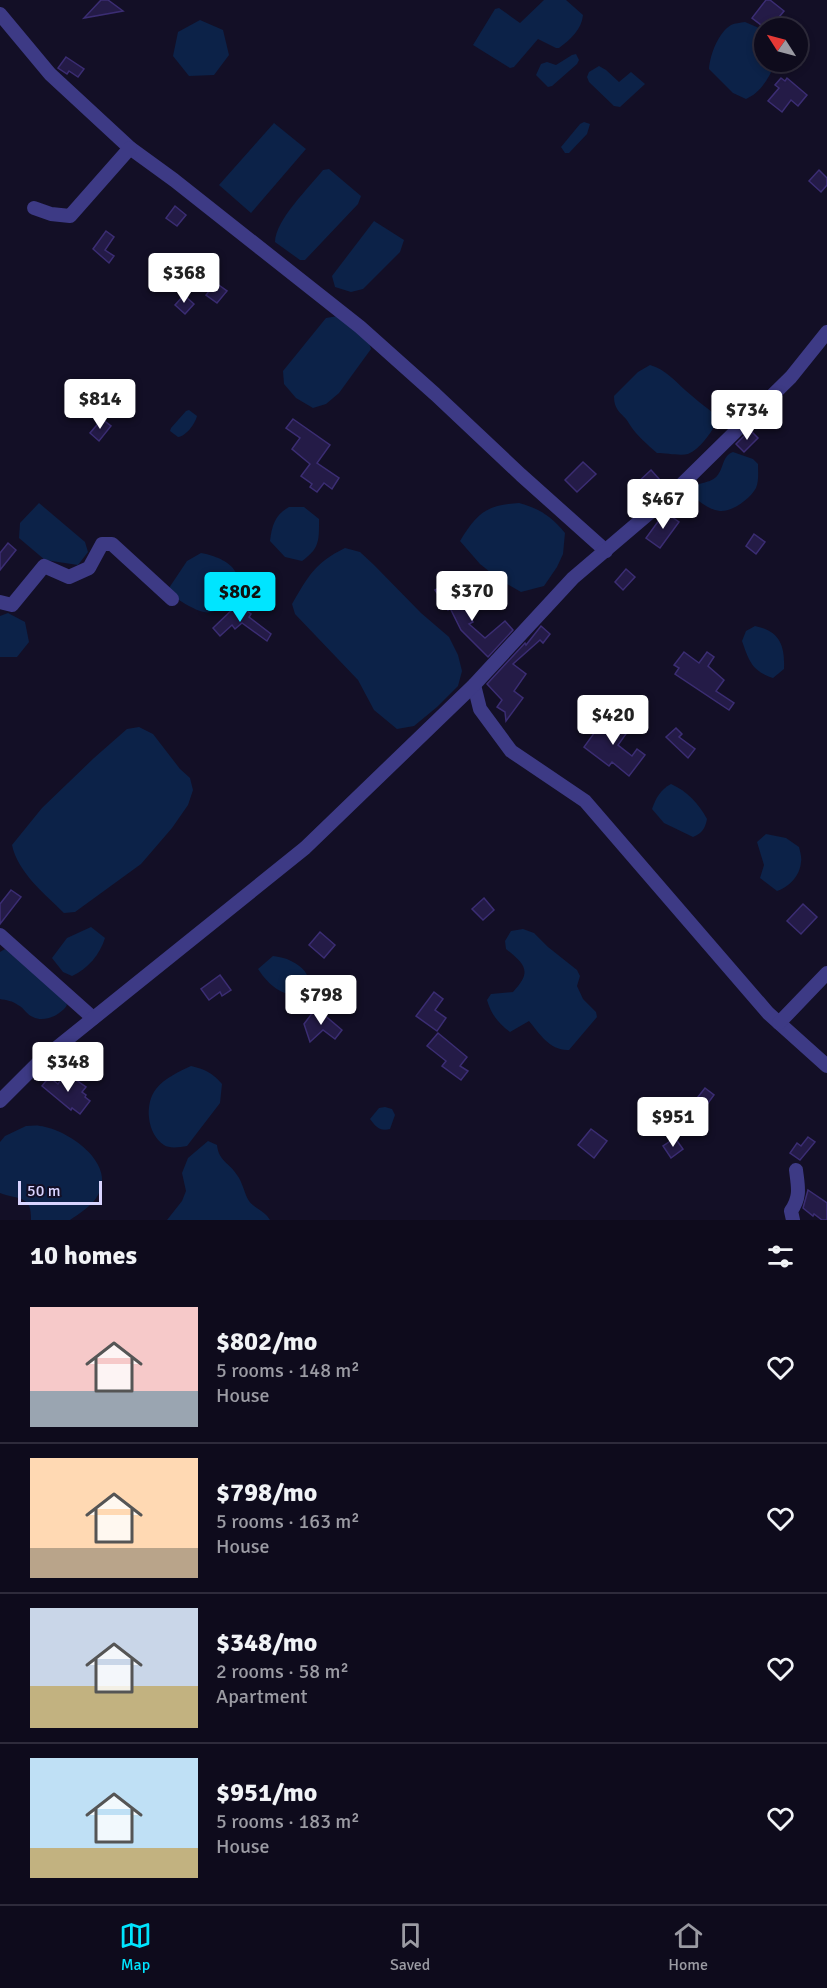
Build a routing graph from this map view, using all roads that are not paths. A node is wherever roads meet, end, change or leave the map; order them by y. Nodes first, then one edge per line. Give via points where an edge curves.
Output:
1 (0, 14) edge
2 (130, 148) junction
3 (34, 208) dead end
4 (827, 332) edge
5 (606, 550) junction
6 (172, 599) dead end
7 (0, 602) edge
8 (474, 685) junction
9 (0, 935) edge
10 (827, 973) edge
11 (93, 1018) junction
12 (779, 1023) junction
13 (827, 1066) edge
14 (0, 1101) edge
15 (796, 1170) dead end
16 (793, 1220) edge

1 - 2 street via 50,74
2 - 3 street via 70,216
2 - 5 street via 360,327
4 - 5 street via 782,386 674,492
5 - 8 street via 573,578
6 - 7 street via 112,544 102,544 89,568 69,577 44,566 12,605
8 - 11 street via 305,848
8 - 12 street via 480,709 512,751 585,801
9 - 11 street
10 - 12 street
11 - 14 street via 39,1062
12 - 13 street
15 - 16 street via 799,1189 791,1210

